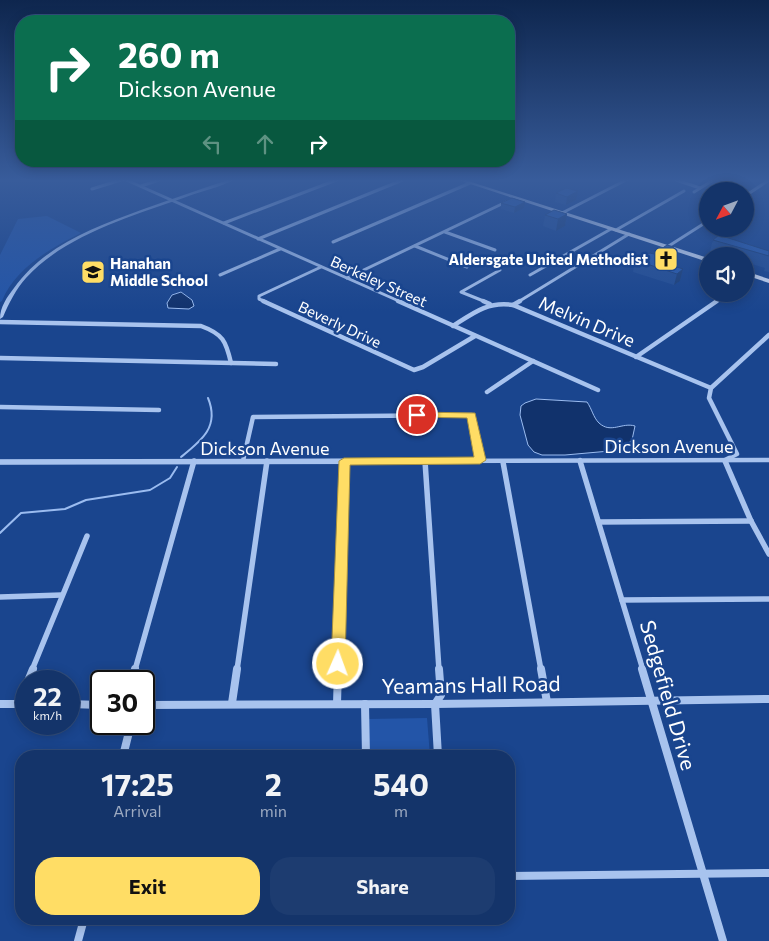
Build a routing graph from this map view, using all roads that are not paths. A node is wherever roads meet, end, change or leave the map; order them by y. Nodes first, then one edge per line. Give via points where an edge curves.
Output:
1 (112, 223) edge
2 (224, 223) edge
3 (295, 223) edge
4 (377, 223) edge
5 (464, 223) edge
6 (594, 223) edge
7 (625, 223) edge
8 (699, 227) edge
9 (614, 229) junction
10 (445, 232) junction
11 (629, 234) junction
12 (258, 239) junction
13 (333, 242) dead end
14 (416, 246) junction
15 (667, 247) junction
16 (280, 249) junction
17 (495, 250) dead end
18 (656, 254) edge
19 (699, 257) edge
20 (321, 267) junction
21 (467, 267) dead end
22 (500, 270) dead end
23 (220, 275) dead end
24 (530, 275) dead end
25 (754, 276) edge
26 (347, 278) junction
27 (769, 280) edge
28 (715, 302) edge
29 (490, 304) junction
30 (513, 305) junction
31 (0, 317) edge
32 (0, 322) edge
33 (454, 326) junction
34 (475, 336) junction
35 (769, 336) edge
36 (636, 357) junction
37 (0, 358) edge
38 (533, 361) junction
39 (230, 362) junction
40 (276, 364) dead end
41 (711, 388) junction
42 (598, 390) dead end
43 (487, 392) dead end
44 (0, 407) edge
45 (159, 410) dead end
46 (480, 460) junction
47 (580, 460) junction
48 (725, 460) junction
49 (769, 460) edge
50 (194, 461) junction
51 (243, 461) junction
52 (266, 461) junction
53 (344, 461) junction
54 (425, 461) junction
55 (0, 462) edge
56 (503, 462) junction
57 (751, 521) junction
58 (599, 522) junction
59 (87, 536) dead end
60 (769, 554) edge
61 (62, 595) junction
62 (0, 598) edge
63 (769, 599) edge
64 (622, 600) junction
65 (32, 670) edge
66 (135, 670) edge
67 (769, 699) edge
68 (652, 701) junction
69 (547, 702) junction
70 (0, 704) edge
71 (15, 704) edge
72 (232, 704) junction
73 (337, 704) junction
74 (365, 704) junction
75 (435, 704) junction
76 (155, 705) edge
77 (129, 735) edge
78 (125, 750) edge
79 (366, 750) edge
80 (438, 750) edge
81 (769, 873) edge
82 (702, 874) junction
83 (515, 876) edge
84 (82, 925) edge
85 (78, 941) edge
86 (723, 941) edge

1 - 31 street via 72,239 48,254 28,271 15,288
2 - 12 street, Berkeley Street
3 - 12 street
4 - 13 street
5 - 10 street
6 - 9 main road
7 - 9 street
8 - 15 street
9 - 11 main road
9 - 24 street
10 - 14 street
10 - 17 street
11 - 15 main road
11 - 30 street
12 - 16 street, Berkeley Street
14 - 21 street
14 - 26 street
15 - 18 street
15 - 19 main road
16 - 20 street, Berkeley Street
16 - 23 street
20 - 26 street, Berkeley Street
20 - 34 street, Beverly Drive via 259,296 259,299 414,370
22 - 29 street via 461,292
25 - 27 main road
26 - 33 street, Berkeley Street
28 - 36 street
29 - 30 street, Melvin Drive
29 - 33 street
30 - 36 street, Melvin Drive
32 - 39 street via 201,326 215,331 227,342
33 - 34 street, Berkeley Street
34 - 38 street, Berkeley Street
35 - 41 street
36 - 41 street, Melvin Drive
37 - 39 street
38 - 42 street, Berkeley Street
38 - 43 street
39 - 40 street
41 - 48 street via 709,398 737,454
44 - 45 street
46 - 51 street via 472,415 363,415 253,417
46 - 54 street, Dickson Avenue
46 - 56 street, Dickson Avenue
47 - 48 street, Dickson Avenue
47 - 56 street, Dickson Avenue
47 - 58 street, Sedgefield Drive
48 - 49 street, Dickson Avenue
48 - 57 street
50 - 51 street, Dickson Avenue
50 - 55 street, Dickson Avenue
50 - 66 street
51 - 52 street, Dickson Avenue
52 - 53 street, Dickson Avenue
52 - 72 street
53 - 54 street, Dickson Avenue
53 - 73 street
54 - 75 street via 441,695
56 - 69 street
57 - 58 street
57 - 60 street
58 - 64 street, Sedgefield Drive
59 - 61 street
61 - 62 street
61 - 65 street
63 - 64 street
64 - 68 street, Sedgefield Drive
67 - 68 street, Yeamans Hall Road
68 - 69 street, Yeamans Hall Road
68 - 82 street, Sedgefield Drive
69 - 75 street, Yeamans Hall Road
70 - 71 street
72 - 73 street, Yeamans Hall Road
72 - 76 street, Yeamans Hall Road
73 - 74 street, Yeamans Hall Road
74 - 75 street, Yeamans Hall Road
74 - 79 street
75 - 80 street
77 - 78 street
81 - 82 street
82 - 83 street
82 - 86 street, Sedgefield Drive
84 - 85 street

